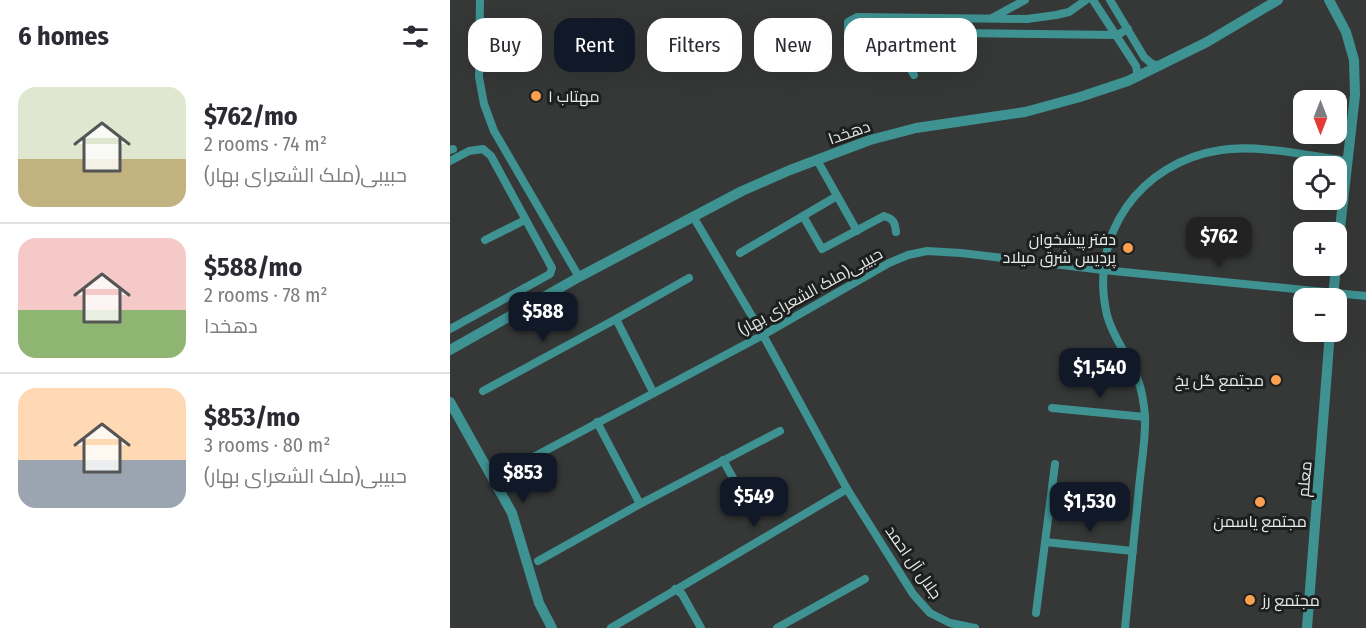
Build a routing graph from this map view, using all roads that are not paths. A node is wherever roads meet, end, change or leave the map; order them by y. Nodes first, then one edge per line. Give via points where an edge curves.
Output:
1 (480, 0) edge
2 (1025, 0) edge
3 (1086, 0) edge
4 (1094, 0) edge
5 (1278, 0) edge
6 (1329, 0) edge
7 (1113, 1) edge
8 (854, 18) edge
9 (992, 18) junction
10 (1128, 29) junction
11 (977, 33) edge
12 (1117, 34) junction
13 (1160, 66) junction
14 (912, 72) edge
15 (914, 75) dead end
16 (1138, 77) junction
17 (1309, 156) edge
18 (817, 160) junction
19 (450, 161) edge
20 (1347, 161) edge
21 (837, 196) junction
22 (803, 216) junction
23 (694, 218) junction
24 (525, 220) junction
25 (857, 231) junction
26 (896, 232) dead end
27 (485, 240) dead end
28 (740, 253) dead end
29 (1103, 270) junction
30 (579, 277) junction
31 (689, 278) dead end
32 (1293, 291) edge
33 (1347, 296) edge
34 (1366, 296) edge
35 (616, 319) junction
36 (450, 330) edge
37 (764, 335) junction
38 (1329, 342) edge
39 (450, 350) edge
40 (483, 391) dead end
41 (653, 392) junction
42 (450, 402) edge
43 (1053, 408) dead end
44 (1145, 417) junction
45 (597, 422) junction
46 (780, 431) dead end
47 (723, 460) junction
48 (1055, 464) dead end
49 (509, 470) dead end
50 (847, 489) junction
51 (744, 498) dead end
52 (640, 504) junction
53 (1046, 542) junction
54 (1133, 551) junction
55 (538, 561) dead end
56 (864, 579) dead end
57 (675, 590) junction
58 (1036, 613) dead end
59 (552, 628) edge
60 (611, 628) edge
61 (701, 628) edge
62 (777, 628) edge
63 (975, 628) edge
64 (1125, 628) edge
65 (1306, 628) edge

1 - 30 street via 479,77 484,104 494,131
2 - 9 street
3 - 9 street via 1069,12 1056,15
4 - 12 street
5 - 13 street, دهخدا
6 - 20 street via 1346,32 1354,60 1355,95
7 - 10 street
8 - 9 street
10 - 12 street
10 - 13 street via 1144,57
11 - 12 street
12 - 16 street via 1136,66
13 - 16 street, دهخدا
14 - 15 street
16 - 18 street, دهخدا via 1025,112 915,128
17 - 29 street via 1221,150 1172,166 1147,184 1119,216
18 - 21 street
18 - 23 street, دهخدا via 742,191
19 - 24 street via 483,149 491,156
21 - 22 street
21 - 25 street
22 - 25 street via 822,249
22 - 28 street
23 - 30 street, دهخدا
23 - 37 street, جلال آل احمد
24 - 27 street
24 - 36 street via 552,268 550,274
25 - 26 street via 884,216 895,223
29 - 32 street, حبیبی(ملک الشعرای بهار)
29 - 37 street, حبیبی(ملک الشعرای بهار) via 961,253 918,253 889,263
29 - 44 street via 1107,316 1138,380
30 - 39 street, دهخدا
31 - 35 street
33 - 34 street, حبیبی(ملک الشعرای بهار)
35 - 40 street
35 - 41 street
37 - 41 street, حبیبی(ملک الشعرای بهار)
37 - 50 street, جلال آل احمد
38 - 65 street, معلم
41 - 45 street, حبیبی(ملک الشعرای بهار)
42 - 59 street via 512,513 539,603
43 - 44 street
44 - 54 street
45 - 49 street, حبیبی(ملک الشعرای بهار)
45 - 52 street
46 - 47 street
47 - 51 street
47 - 52 street
48 - 53 street
50 - 57 street
50 - 63 street, جلال آل احمد via 913,594 930,613 950,623
52 - 55 street
53 - 54 street
53 - 58 street
54 - 64 street
56 - 62 street
57 - 60 street
57 - 61 street via 682,594

